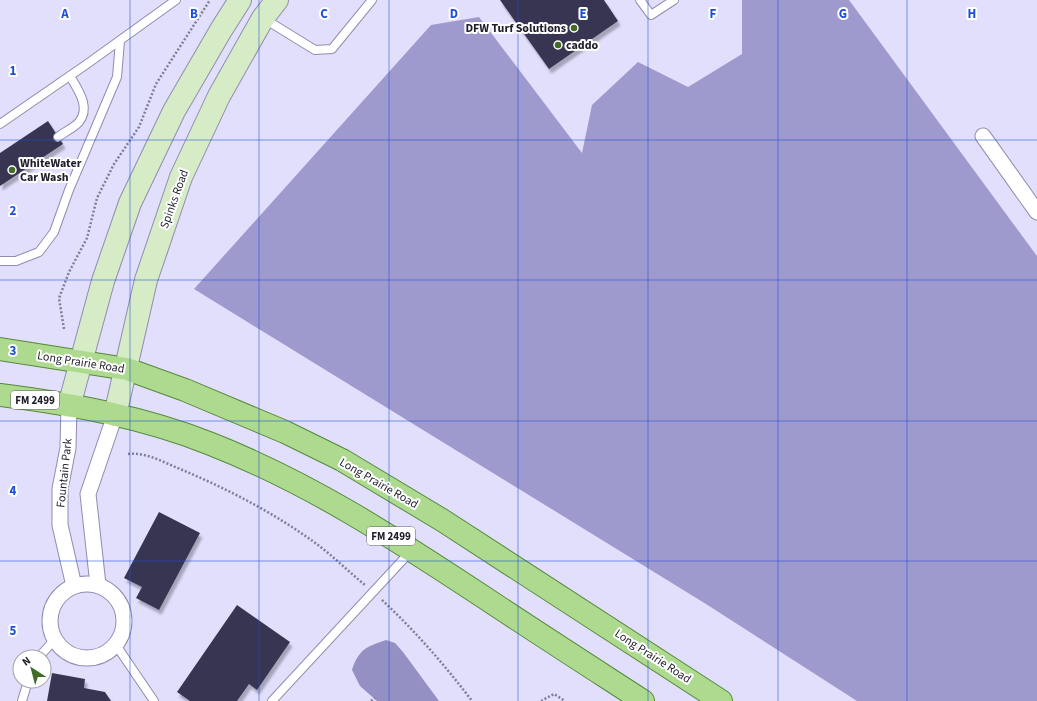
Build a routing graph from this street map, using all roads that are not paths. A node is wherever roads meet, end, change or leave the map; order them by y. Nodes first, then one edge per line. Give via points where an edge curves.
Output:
1 (176, 0) edge
2 (277, 0) edge
3 (372, 0) edge
4 (640, 0) edge
5 (674, 0) edge
6 (236, 1) edge
7 (263, 18) junction
8 (120, 41) junction
9 (70, 76) junction
10 (0, 124) edge
11 (983, 136) dead end
12 (58, 137) dead end
13 (1036, 210) edge
14 (0, 261) edge
15 (0, 349) edge
16 (81, 362) junction
17 (127, 369) junction
18 (0, 395) edge
19 (69, 406) junction
20 (115, 415) junction
21 (412, 550) junction
22 (98, 584) junction
23 (74, 586) junction
24 (55, 639) junction
25 (116, 645) junction
26 (46, 649) edge
27 (26, 689) edge
28 (22, 701) edge
29 (154, 701) edge
30 (272, 701) edge
31 (643, 701) edge
32 (721, 701) edge

1 - 8 lane
2 - 7 main road, Spinks Road
3 - 7 lane via 332,48 315,50
4 - 5 lane via 651,15
6 - 7 main road
6 - 16 main road via 174,111 130,203 102,281
7 - 17 main road, Spinks Road via 219,96 181,177 146,280
8 - 9 lane
8 - 14 lane via 117,77 54,232 39,252 16,261
9 - 10 lane
9 - 12 lane via 82,98 84,110 79,122
11 - 13 street
15 - 16 main road, Long Prairie Road
16 - 17 main road, Long Prairie Road
16 - 19 main road
17 - 20 main road, Spinks Road
17 - 32 main road, Long Prairie Road via 285,432 342,460 442,520
18 - 19 main road, FM 2499
19 - 20 main road, FM 2499
19 - 23 street, Fountain Park via 68,448 60,489 60,525
20 - 21 main road, FM 2499 via 170,429 260,464 312,490
20 - 22 street via 88,494
21 - 30 lane
21 - 31 main road, FM 2499
22 - 23 street
22 - 25 street via 117,598 123,609 123,634
23 - 24 street via 56,601 51,612 50,624
24 - 25 street via 69,654 82,658 106,654
24 - 26 lane
25 - 29 lane
27 - 28 lane

